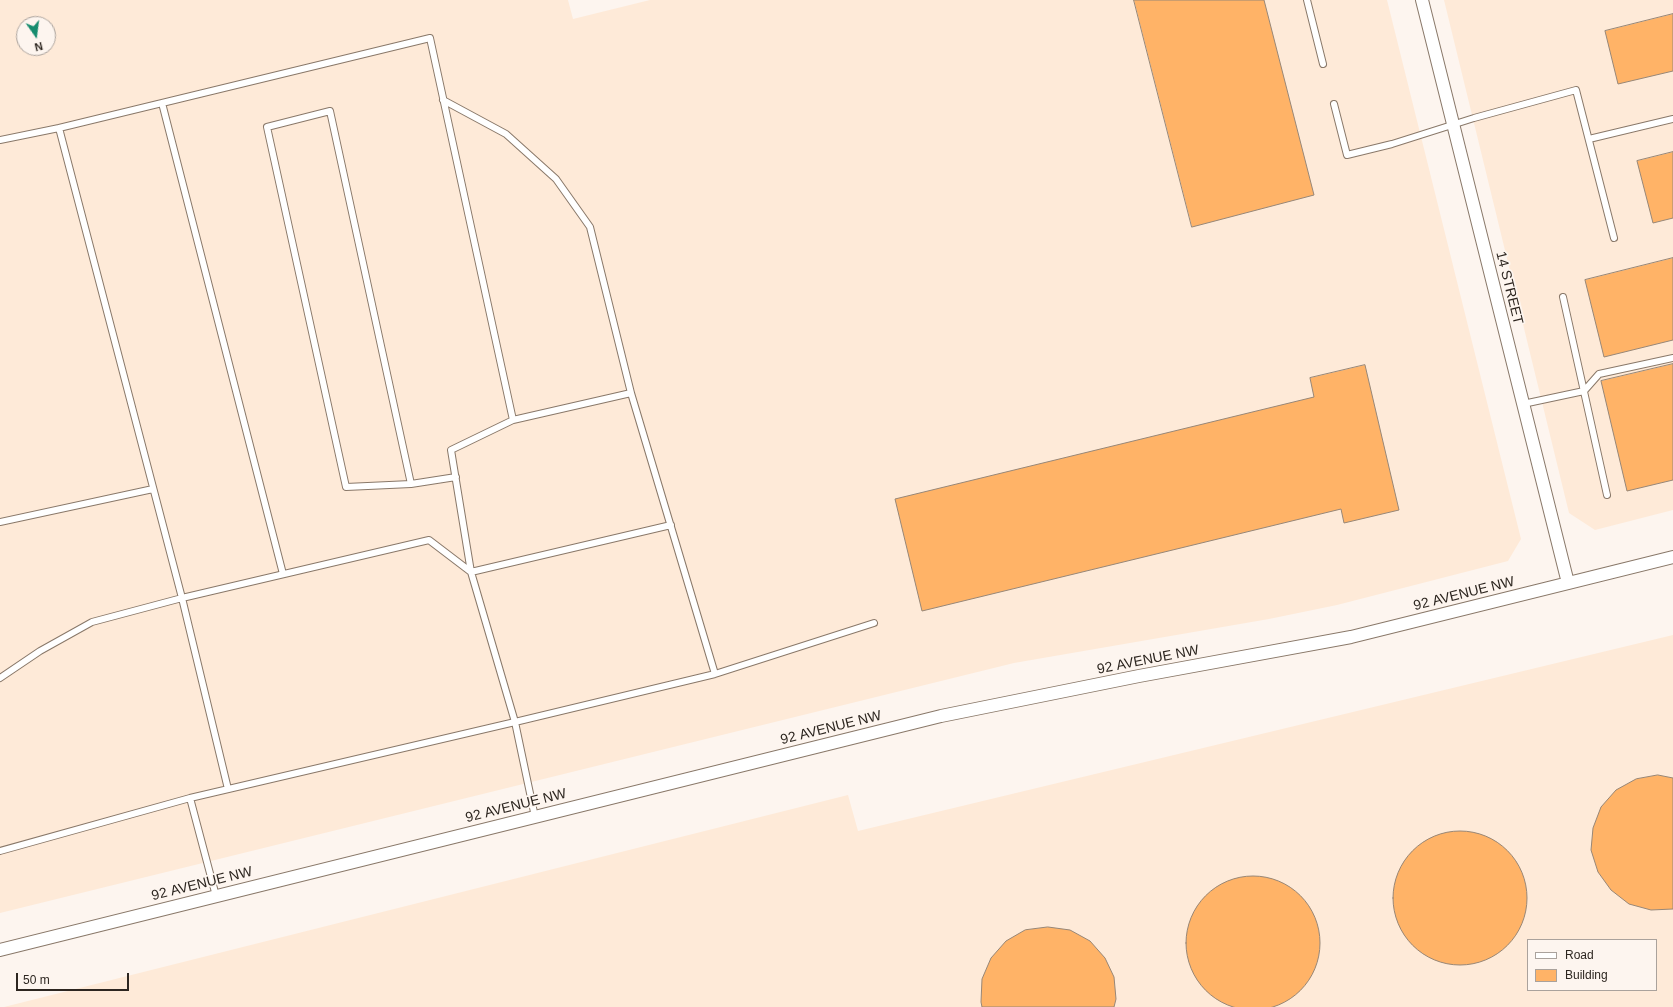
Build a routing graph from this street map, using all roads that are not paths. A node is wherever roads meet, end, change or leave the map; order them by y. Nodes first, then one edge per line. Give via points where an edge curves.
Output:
1 (1307, 0) edge
2 (1422, 0) edge
3 (1323, 64) dead end
4 (443, 100) junction
5 (162, 103) junction
6 (1334, 104) dead end
7 (1673, 119) edge
8 (1453, 126) junction
9 (59, 128) junction
10 (1589, 139) junction
11 (0, 140) edge
12 (1614, 238) dead end
13 (1563, 297) dead end
14 (1673, 358) edge
15 (1584, 391) junction
16 (631, 393) junction
17 (1523, 404) junction
18 (513, 420) junction
19 (456, 477) junction
20 (411, 484) junction
21 (153, 488) junction
22 (1607, 495) dead end
23 (0, 522) edge
24 (671, 525) junction
25 (1673, 557) edge
26 (471, 572) junction
27 (283, 574) junction
28 (1568, 583) junction
29 (182, 598) junction
30 (874, 623) dead end
31 (716, 674) junction
32 (0, 678) edge
33 (515, 722) junction
34 (228, 789) junction
35 (190, 798) junction
36 (534, 817) junction
37 (0, 851) edge
38 (216, 896) junction
39 (0, 950) edge

1 - 3 lane
2 - 8 street, 14 STREET
4 - 5 lane via 430,38
4 - 16 lane via 506,134 556,179 590,228
4 - 18 lane
5 - 9 lane
5 - 27 lane
6 - 8 lane via 1347,154
7 - 10 lane
8 - 10 lane via 1576,90
8 - 17 street, 14 STREET
9 - 11 lane
9 - 21 lane
10 - 12 lane
13 - 15 lane
14 - 15 lane via 1598,374
15 - 17 lane
15 - 22 lane
16 - 18 lane
16 - 24 lane
17 - 28 street, 14 STREET
18 - 19 lane via 451,450
19 - 20 lane
19 - 26 lane
20 - 20 lane via 330,111 267,127 346,487
21 - 23 lane
21 - 29 lane
24 - 26 lane
24 - 31 lane
25 - 28 street, 92 AVENUE NW
26 - 27 lane via 429,540
26 - 33 lane
27 - 29 lane
28 - 36 street, 92 AVENUE NW via 1351,637 941,716
29 - 32 lane via 92,622 40,651
29 - 34 lane
30 - 31 lane
31 - 33 lane
33 - 34 lane
33 - 36 lane
34 - 35 lane
35 - 37 lane
35 - 38 lane
36 - 38 street, 92 AVENUE NW
38 - 39 street, 92 AVENUE NW

